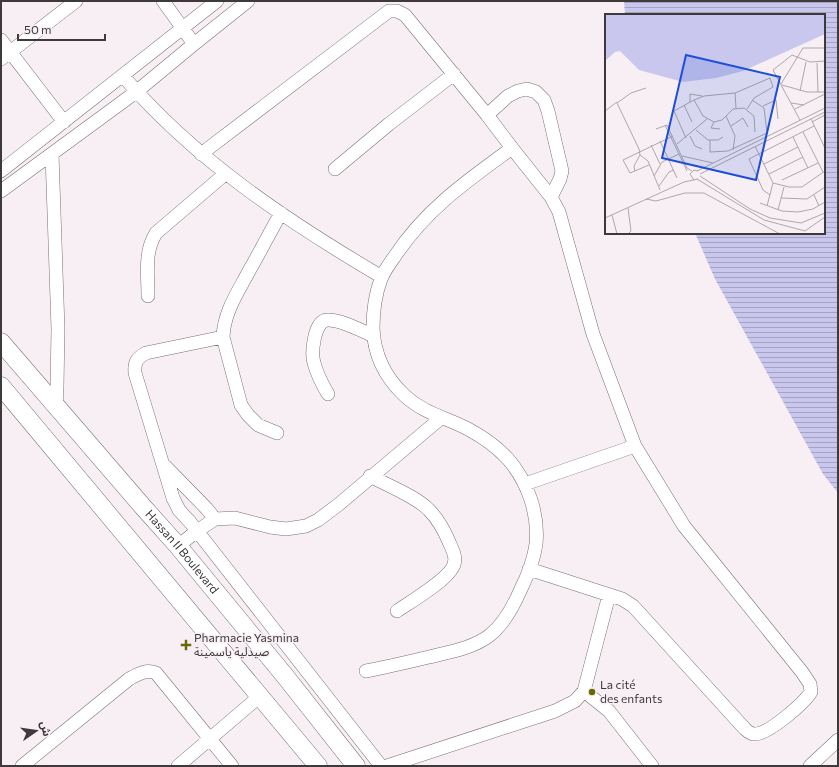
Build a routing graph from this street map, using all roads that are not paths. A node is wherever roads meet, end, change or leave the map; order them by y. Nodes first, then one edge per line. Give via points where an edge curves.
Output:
1 (76, 1) edge
2 (163, 1) edge
3 (217, 1) edge
4 (248, 1) edge
5 (182, 27) junction
6 (1, 40) edge
7 (194, 44) junction
8 (6, 56) edge
9 (454, 74) junction
10 (123, 76) junction
11 (136, 92) junction
12 (487, 115) junction
13 (64, 122) junction
14 (512, 148) junction
15 (52, 154) junction
16 (201, 154) junction
17 (335, 169) dead end
18 (1, 171) edge
19 (225, 174) junction
20 (1, 191) edge
21 (551, 197) junction
22 (281, 213) junction
23 (382, 277) junction
24 (148, 296) dead end
25 (374, 336) junction
26 (223, 337) junction
27 (1, 342) edge
28 (1, 386) edge
29 (328, 394) dead end
30 (56, 406) junction
31 (441, 418) junction
32 (278, 432) dead end
33 (635, 446) junction
34 (162, 463) junction
35 (370, 476) junction
36 (525, 484) junction
37 (215, 519) junction
38 (197, 531) junction
39 (178, 546) junction
40 (529, 569) junction
41 (609, 595) junction
42 (397, 611) dead end
43 (366, 671) dead end
44 (584, 691) junction
45 (260, 696) junction
46 (210, 739) junction
47 (838, 740) edge
48 (22, 766) edge
49 (178, 766) edge
50 (232, 766) edge
51 (318, 766) edge
52 (356, 766) edge
53 (381, 766) edge
54 (387, 766) edge
55 (652, 766) edge
56 (810, 766) edge

1 - 8 street
2 - 5 street
3 - 5 street
4 - 7 street
5 - 7 street
5 - 10 street
6 - 8 street
7 - 11 street
8 - 13 street
9 - 12 street
9 - 16 street via 405,15 389,11
9 - 17 street
10 - 11 street
10 - 13 street
11 - 15 street
11 - 16 street
12 - 14 street
12 - 21 street via 508,96 518,91 532,90 544,100 562,171
13 - 18 street
14 - 21 street
14 - 23 street via 439,204 403,243
15 - 20 street
15 - 30 street via 58,329
16 - 19 street
19 - 22 street
19 - 24 street via 156,233 148,253
21 - 33 street via 565,231 593,334
22 - 23 street
22 - 26 street via 227,314
23 - 25 street via 373,318
25 - 29 street via 338,322 328,320 319,325 313,348 313,362
25 - 31 street via 381,364 394,384 423,410
26 - 32 street via 241,405 258,425
26 - 34 street via 146,354 136,361 135,373
27 - 30 main road, Hassan II Boulevard
28 - 45 main road
30 - 39 main road, Hassan II Boulevard
31 - 35 street
31 - 36 street via 467,428 490,443 508,460
33 - 36 street
33 - 41 street via 684,526 802,672 810,684 811,692 803,702 771,728 758,734 749,732 633,606
34 - 37 street
34 - 38 street via 179,510
35 - 37 street via 338,505 306,526 286,529 235,518
35 - 42 street via 420,502 429,510 447,536 454,554 451,570
36 - 40 street via 537,527 536,546
37 - 38 street
38 - 39 street
38 - 53 street
39 - 52 main road, Hassan II Boulevard
40 - 41 street
40 - 43 street via 515,603 490,635 464,648
41 - 44 street
44 - 54 street via 575,701 555,711
44 - 55 street via 609,711
45 - 46 street
45 - 51 main road
46 - 48 street via 156,673 146,671 129,680
46 - 49 street
46 - 50 street
47 - 56 street

